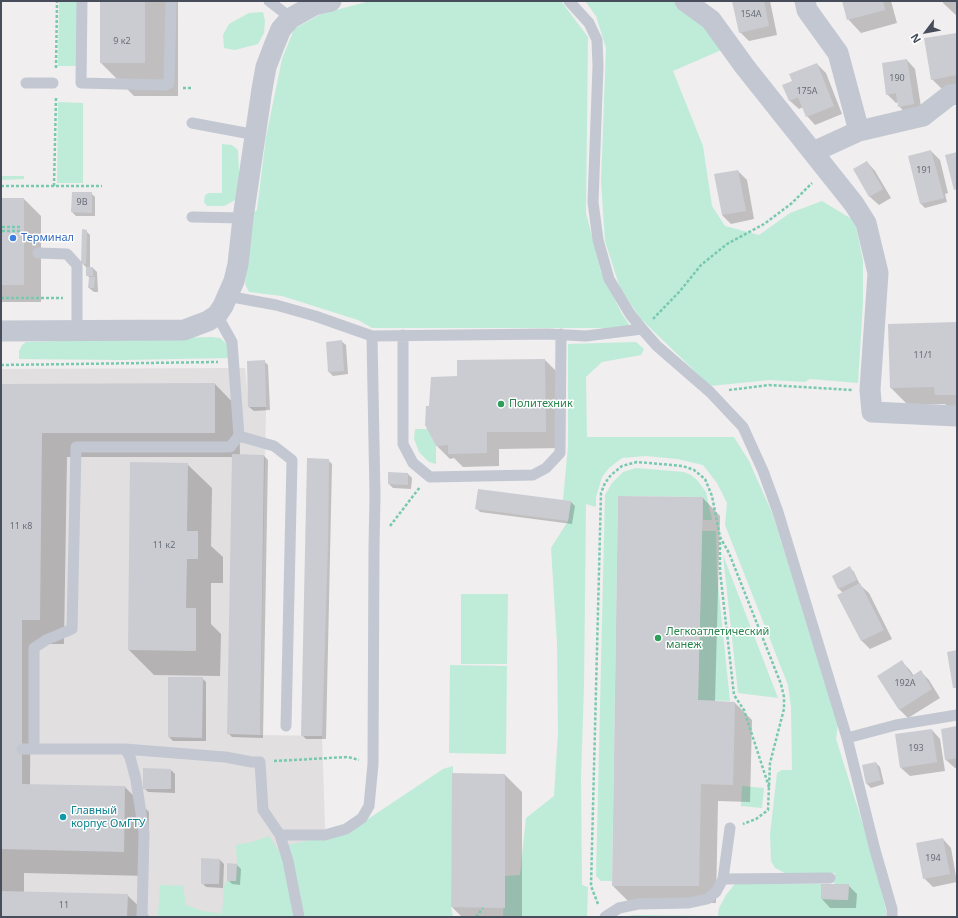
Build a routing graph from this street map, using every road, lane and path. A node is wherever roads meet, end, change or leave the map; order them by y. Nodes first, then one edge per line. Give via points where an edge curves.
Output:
1 (82, 1) edge
2 (171, 1) edge
3 (269, 1) edge
4 (331, 1) edge
5 (569, 1) edge
6 (685, 1) edge
7 (805, 1) edge
8 (291, 18) junction
9 (26, 83) dead end
10 (53, 83) dead end
11 (957, 94) edge
12 (192, 123) dead end
13 (859, 131) junction
14 (256, 135) junction
15 (813, 152) junction
16 (827, 169) junction
17 (1, 186) edge
18 (102, 186) dead end
19 (192, 217) dead end
20 (243, 218) junction
21 (2, 227) edge
22 (2, 231) edge
23 (38, 253) dead end
24 (228, 296) junction
25 (1, 298) edge
26 (78, 298) junction
27 (217, 315) junction
28 (642, 329) junction
29 (1, 331) edge
30 (77, 331) junction
31 (561, 334) junction
32 (403, 335) junction
33 (372, 336) junction
34 (234, 362) junction
35 (1, 365) edge
36 (855, 390) dead end
37 (710, 392) junction
38 (957, 416) edge
39 (239, 436) junction
40 (420, 487) dead end
41 (720, 537) junction
42 (374, 547) junction
43 (957, 715) edge
44 (286, 726) dead end
45 (847, 738) junction
46 (22, 748) dead end
47 (34, 748) junction
48 (125, 749) junction
49 (348, 757) dead end
50 (260, 762) junction
51 (770, 789) junction
52 (730, 828) joint
53 (280, 835) junction
54 (830, 878) dead end
55 (723, 879) junction
56 (599, 904) dead end
57 (483, 908) dead end
58 (142, 917) edge
59 (299, 917) edge
60 (476, 917) edge
61 (605, 917) edge
62 (892, 917) edge

1 - 2 lane via 81,83 165,85 169,84
3 - 8 lane
4 - 8 street via 314,5
5 - 28 lane via 589,23 597,40 593,202 598,240 609,279
6 - 15 street via 711,20
7 - 13 street via 807,10 838,53
8 - 14 street via 281,29 266,67
9 - 10 lane
11 - 13 street via 950,95 923,116
12 - 14 lane
13 - 15 street
14 - 20 street
15 - 16 street
16 - 28 path via 764,224 727,244 701,265 680,291
16 - 38 street via 866,223 878,273 870,390 872,412
17 - 18 path
19 - 20 lane
20 - 24 street via 238,264
21 - 22 path via 22,229
23 - 26 lane via 67,254 77,265
24 - 27 street
24 - 33 lane via 276,305
25 - 26 path
26 - 30 lane
27 - 30 street via 184,330
27 - 34 lane via 232,342
28 - 31 lane via 586,336
28 - 37 lane via 672,360
29 - 30 street
31 - 32 lane
31 - 32 lane via 560,453 546,468 533,475 430,477 413,463 403,444
32 - 33 lane
33 - 42 lane
34 - 35 path
34 - 39 lane
36 - 37 path via 769,385
37 - 45 lane via 743,427 763,471 778,512
39 - 44 lane via 274,446 292,460
39 - 47 lane via 230,447 76,447 72,629 34,648
40 - 42 path
41 - 51 path via 720,571 734,695 744,710
41 - 51 path via 729,552 784,697 784,708 770,763
41 - 56 path via 712,496 705,479 694,470 683,466 637,462 622,466 605,483 601,493 591,886
42 - 53 lane via 373,764 369,806 362,818 346,829 325,835
43 - 45 lane via 896,725
45 - 62 lane
46 - 47 lane
47 - 48 lane
48 - 50 lane
48 - 58 lane via 130,757 136,780 144,833
49 - 50 path
50 - 53 lane via 262,810
51 - 52 path via 768,810 756,820
52 - 55 lane
53 - 59 lane
54 - 55 lane
55 - 61 lane via 716,892 707,899 689,903 638,904 619,908
57 - 60 path

